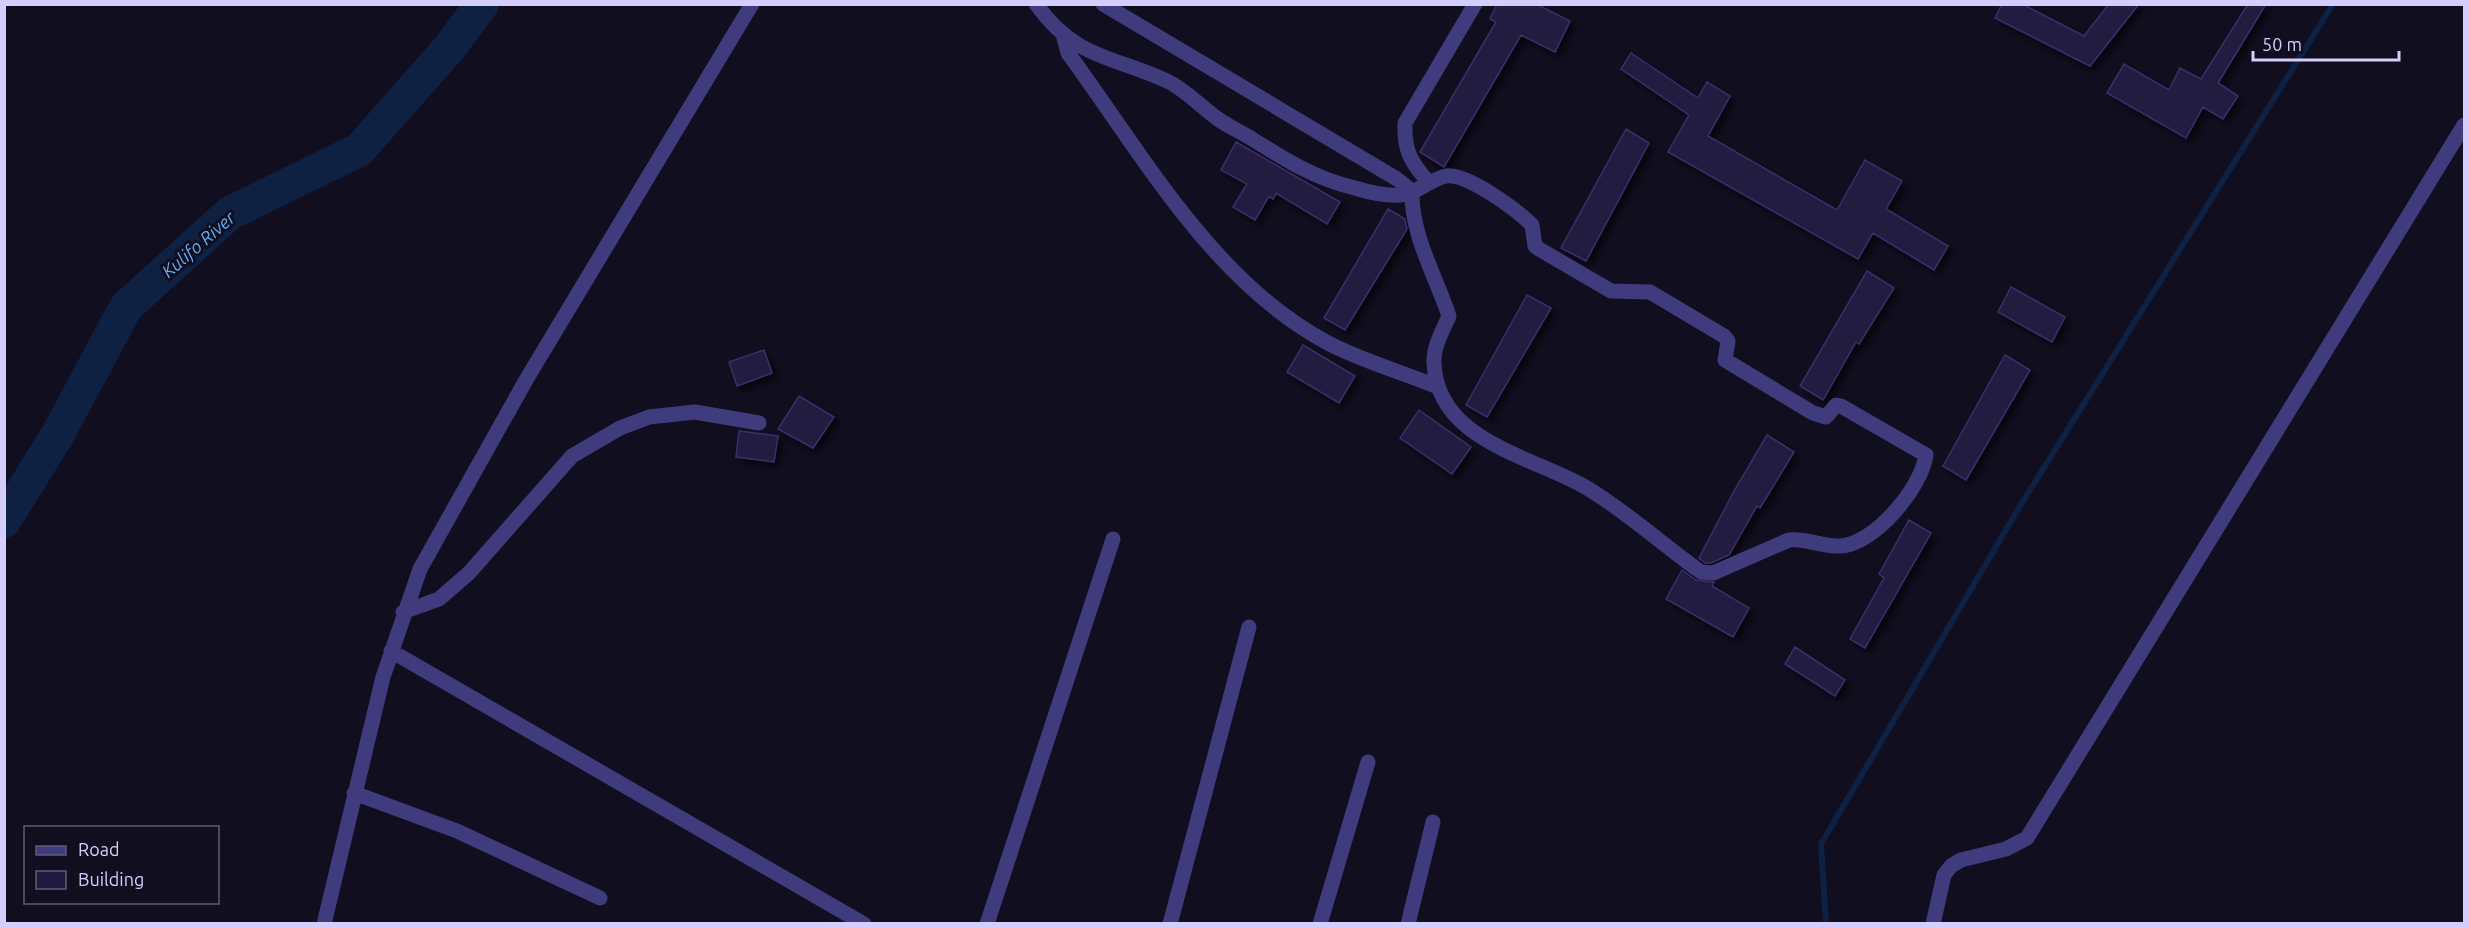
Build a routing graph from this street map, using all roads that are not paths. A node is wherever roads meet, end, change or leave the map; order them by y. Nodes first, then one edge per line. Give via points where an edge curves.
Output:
1 (752, 4) edge
2 (1036, 4) edge
3 (1103, 4) edge
4 (1475, 4) edge
5 (1063, 34) junction
6 (2464, 125) edge
7 (1429, 183) junction
8 (1412, 191) junction
9 (1438, 387) junction
10 (759, 423) dead end
11 (1113, 540) dead end
12 (403, 612) junction
13 (1249, 627) dead end
14 (391, 651) junction
15 (1368, 762) dead end
16 (354, 793) junction
17 (1433, 822) dead end
18 (600, 898) dead end
19 (324, 924) edge
20 (864, 924) edge
21 (987, 924) edge
22 (1170, 924) edge
23 (1320, 924) edge
24 (1408, 924) edge
25 (1933, 924) edge

1 - 12 street via 526,380 420,569
2 - 5 street
3 - 8 street
4 - 7 street via 1405,123 1404,144
5 - 8 street via 1112,62 1168,81 1218,119 1293,166 1356,189 1401,196
5 - 9 street via 1068,53 1157,179 1220,257 1254,291 1328,343
6 - 25 street via 2027,838 2006,849 1951,866 1944,875
7 - 8 street
7 - 9 street via 1458,176 1476,185 1532,225 1534,243 1539,249 1611,291 1650,292 1724,336 1728,340 1724,355 1729,363 1821,416 1827,417 1836,405 1841,406 1926,455 1925,464 1895,514 1852,544 1789,540 1713,573 1701,572 1590,490 1474,433 1447,410
8 - 9 street via 1418,239 1449,316 1433,362
10 - 12 street via 695,412 649,417 620,428 572,456 469,573 439,600
11 - 21 street
12 - 14 street
13 - 22 street
14 - 16 street
14 - 20 street
15 - 23 street
16 - 18 street via 457,831
16 - 19 street
17 - 24 street

